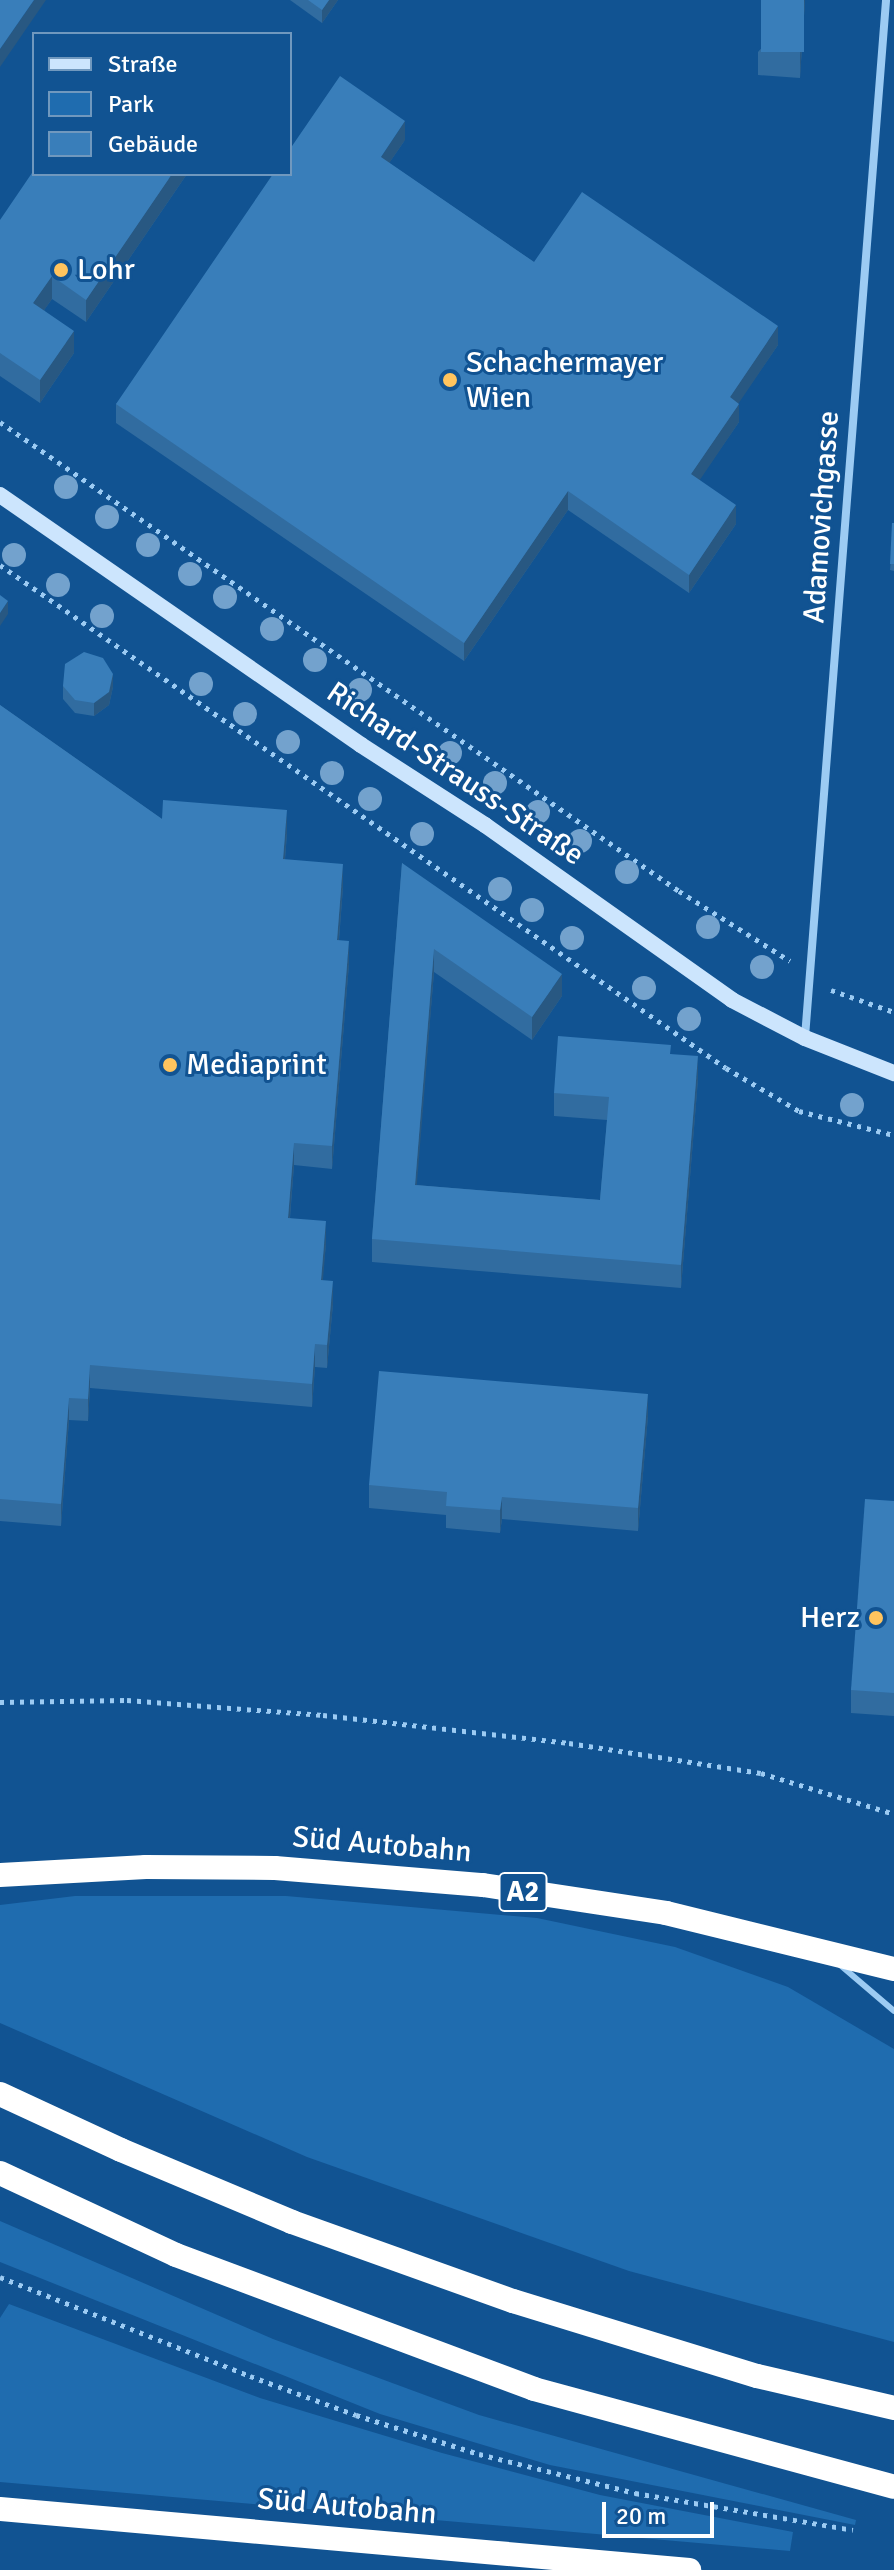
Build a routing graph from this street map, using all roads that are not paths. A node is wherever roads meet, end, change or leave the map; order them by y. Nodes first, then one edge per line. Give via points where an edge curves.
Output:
1 (886, 0) edge
2 (0, 495) edge
3 (805, 1038) junction
4 (894, 1073) edge
5 (0, 1875) edge
6 (823, 1950) junction
7 (894, 1969) edge
8 (894, 2011) edge
9 (0, 2094) edge
10 (0, 2173) edge
11 (894, 2408) edge
12 (894, 2487) edge
13 (0, 2509) edge
14 (689, 2570) edge

1 - 3 street, Adamovichgasse
2 - 3 main road, Richard-Strauss-Straße via 732,1000
3 - 4 main road, Richard-Strauss-Straße
5 - 6 highway, Süd Autobahn / A2 via 146,1867 275,1868 483,1885 666,1913
6 - 7 highway, Süd Autobahn / A2
6 - 8 lane
9 - 11 highway via 292,2222 513,2301 757,2376
10 - 12 highway via 176,2255 534,2389
13 - 14 highway, Süd Autobahn

